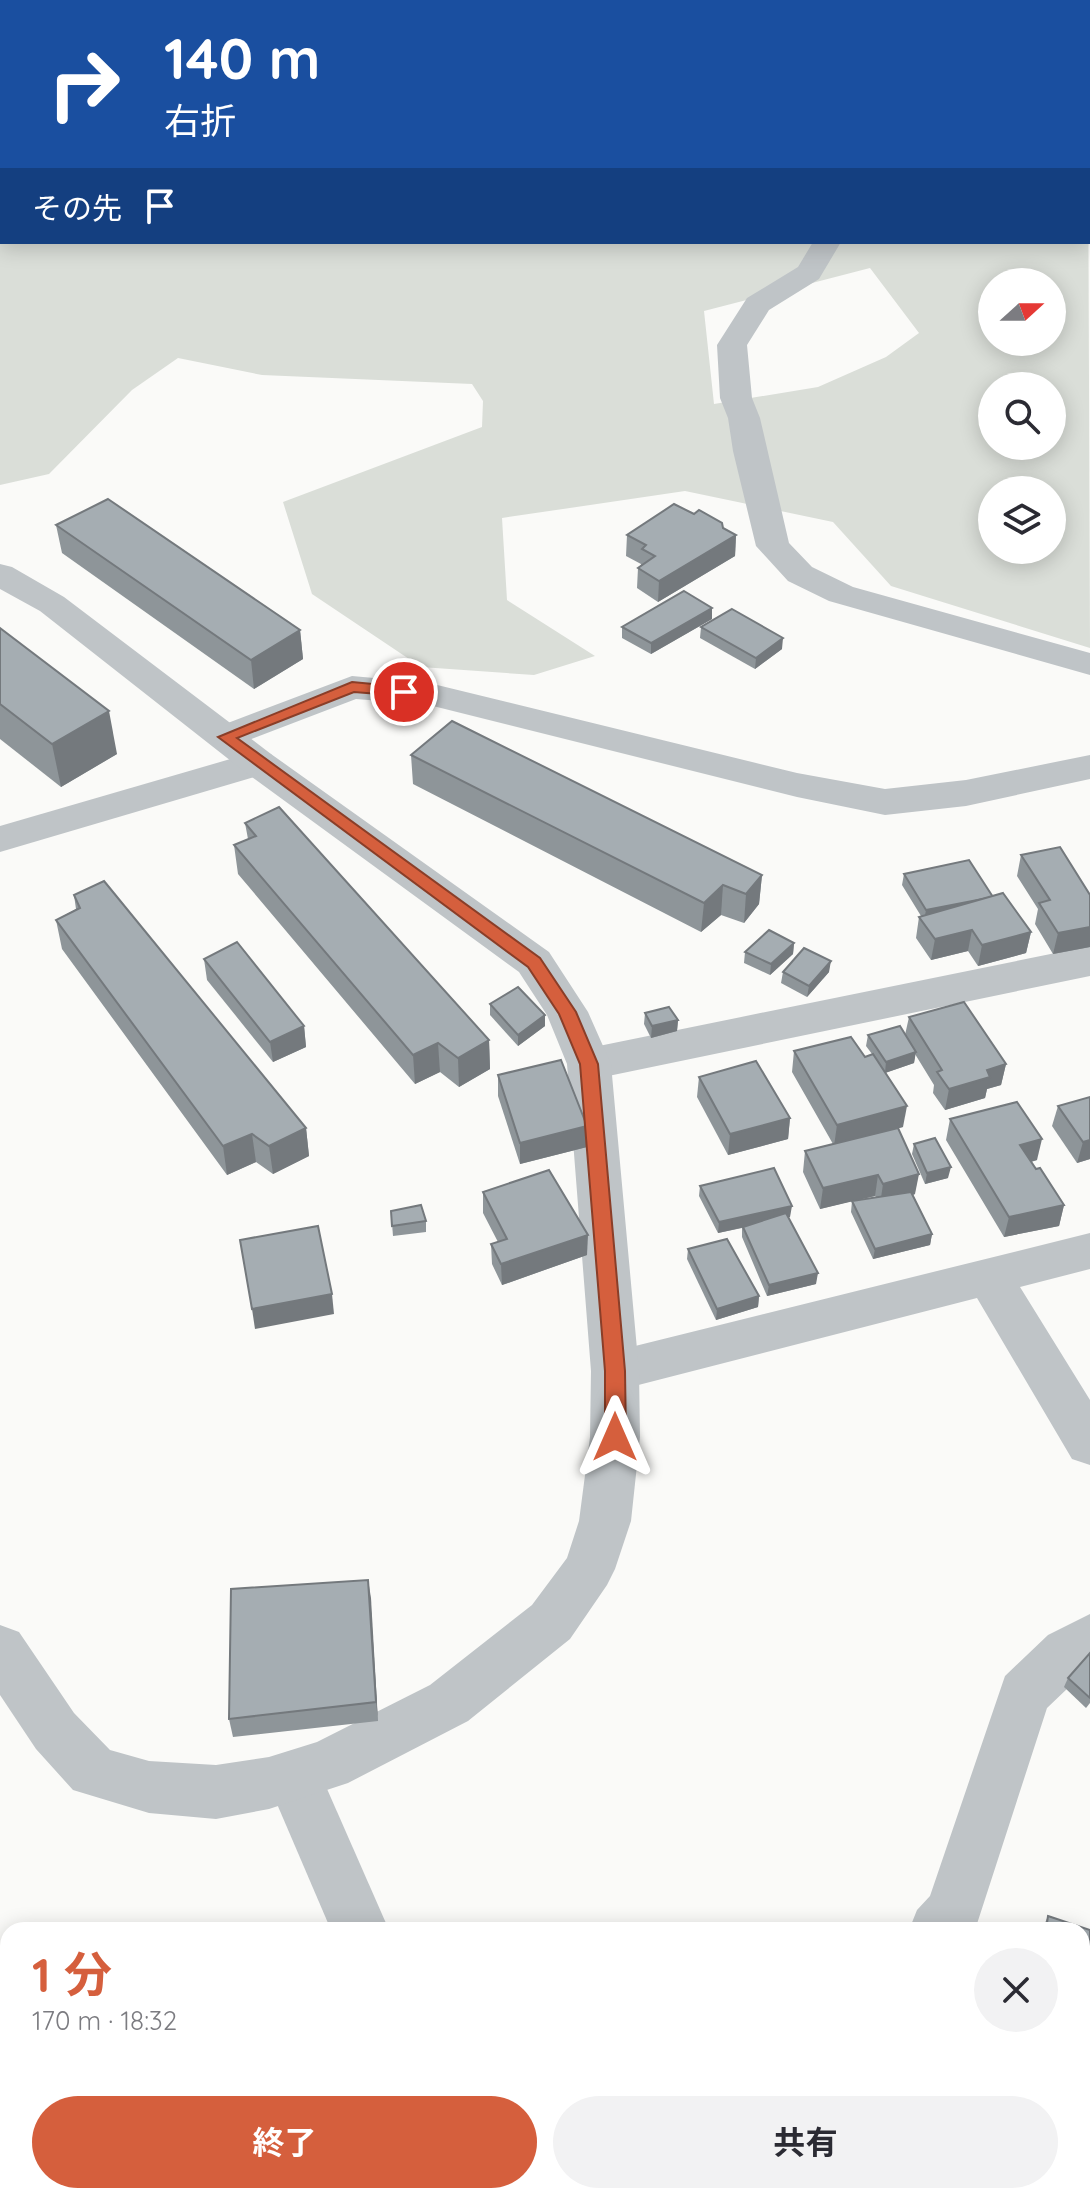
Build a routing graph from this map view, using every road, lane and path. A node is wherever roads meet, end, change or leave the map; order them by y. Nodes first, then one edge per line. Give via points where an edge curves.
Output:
1 (826, 244) edge
2 (0, 574) edge
3 (1090, 664) edge
4 (242, 750) junction
5 (1090, 767) edge
6 (0, 839) edge
7 (1090, 961) edge
8 (589, 1064) junction
9 (1090, 1251) edge
10 (989, 1277) junction
11 (615, 1371) junction
12 (1090, 1444) edge
13 (1090, 1638) edge
14 (0, 1649) edge
15 (293, 1776) junction
16 (357, 1922) edge
17 (945, 1922) edge

1 - 3 street via 809,273 758,304 732,345 736,398 773,546 800,574 841,594
2 - 4 street via 52,604
4 - 5 street via 352,687 429,694 885,802 966,793
4 - 6 street
4 - 8 street via 534,962 567,1012
7 - 8 street
8 - 11 street
9 - 10 street
10 - 11 street
10 - 12 street
11 - 15 street via 615,1437 605,1521 589,1569 551,1622 449,1703 328,1765
13 - 17 street via 1067,1652 1024,1694 953,1913
14 - 15 street via 55,1731 93,1771 149,1787 216,1792
15 - 16 street

